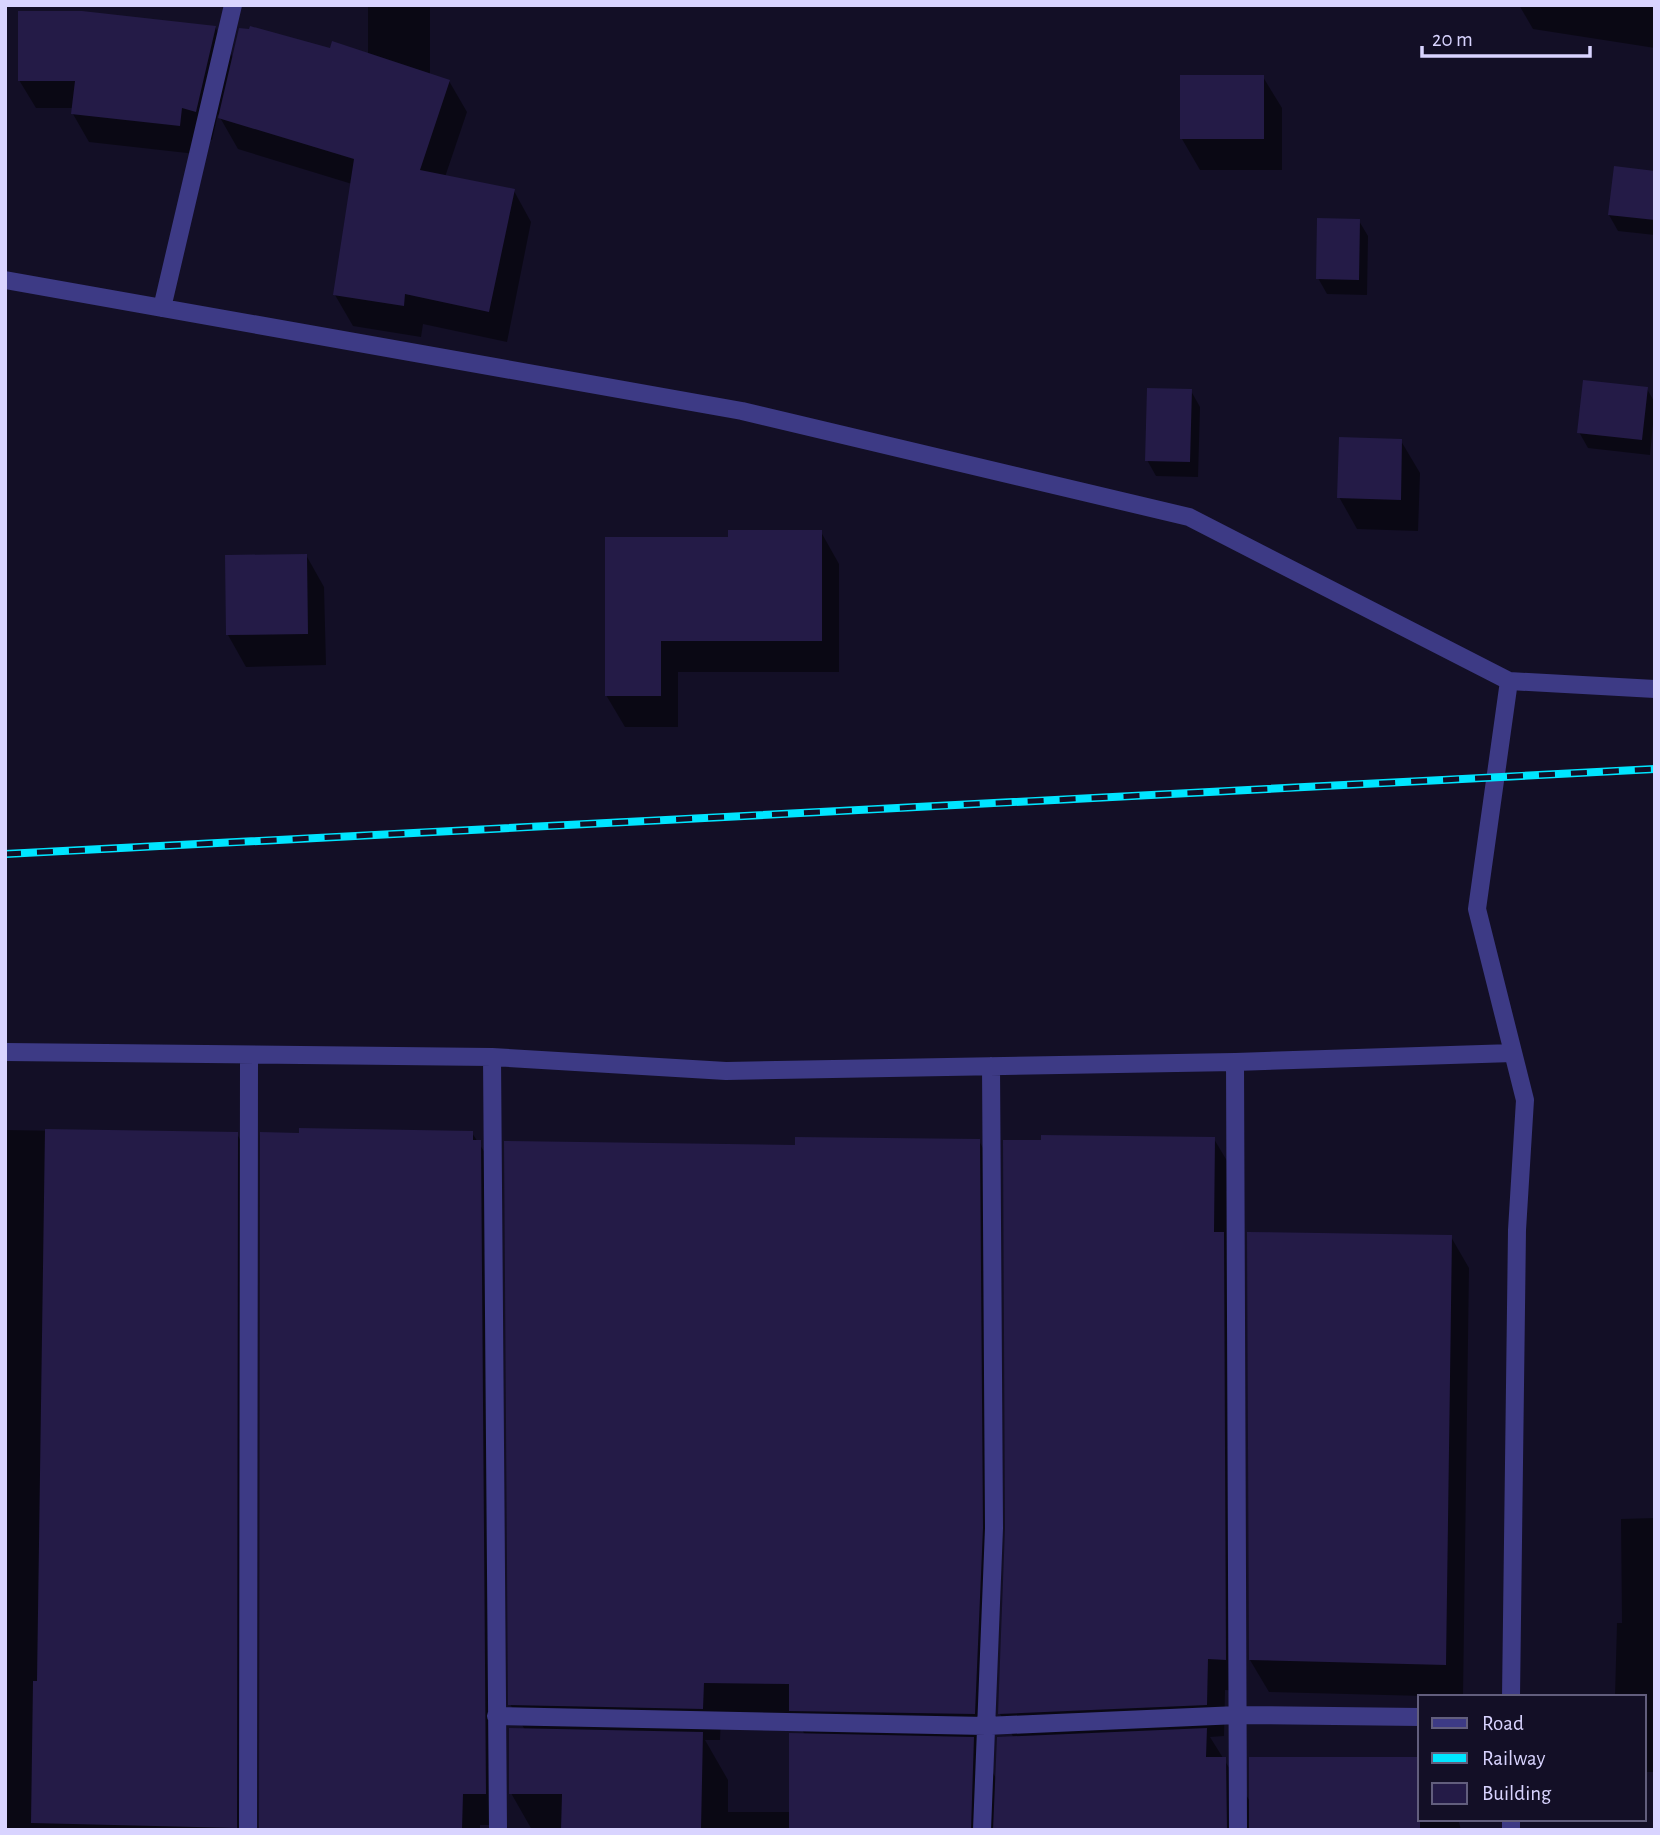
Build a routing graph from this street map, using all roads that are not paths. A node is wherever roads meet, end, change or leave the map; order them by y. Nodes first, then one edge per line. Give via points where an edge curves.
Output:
1 (233, 5) edge
2 (5, 280) edge
3 (162, 308) junction
4 (1509, 681) junction
5 (1655, 688) edge
6 (5, 1052) edge
7 (1513, 1053) junction
8 (249, 1057) junction
9 (492, 1057) junction
10 (1235, 1062) junction
11 (991, 1066) junction
12 (1511, 1695) edge
13 (1238, 1715) junction
14 (496, 1716) junction
15 (1418, 1717) edge
16 (986, 1726) junction
17 (248, 1830) edge
18 (498, 1830) edge
19 (982, 1830) edge
20 (1238, 1830) edge

1 - 3 street
2 - 3 street
3 - 4 street via 742,411 1189,517
4 - 5 street
4 - 7 street via 1477,909
6 - 8 street
7 - 10 street
7 - 12 street via 1525,1100 1517,1230
8 - 9 street
8 - 17 street
9 - 11 street via 726,1070
9 - 14 street
10 - 11 street
10 - 13 street
11 - 16 street via 994,1528
13 - 15 street
13 - 16 street
13 - 20 street
14 - 16 street
14 - 18 street
16 - 19 street

